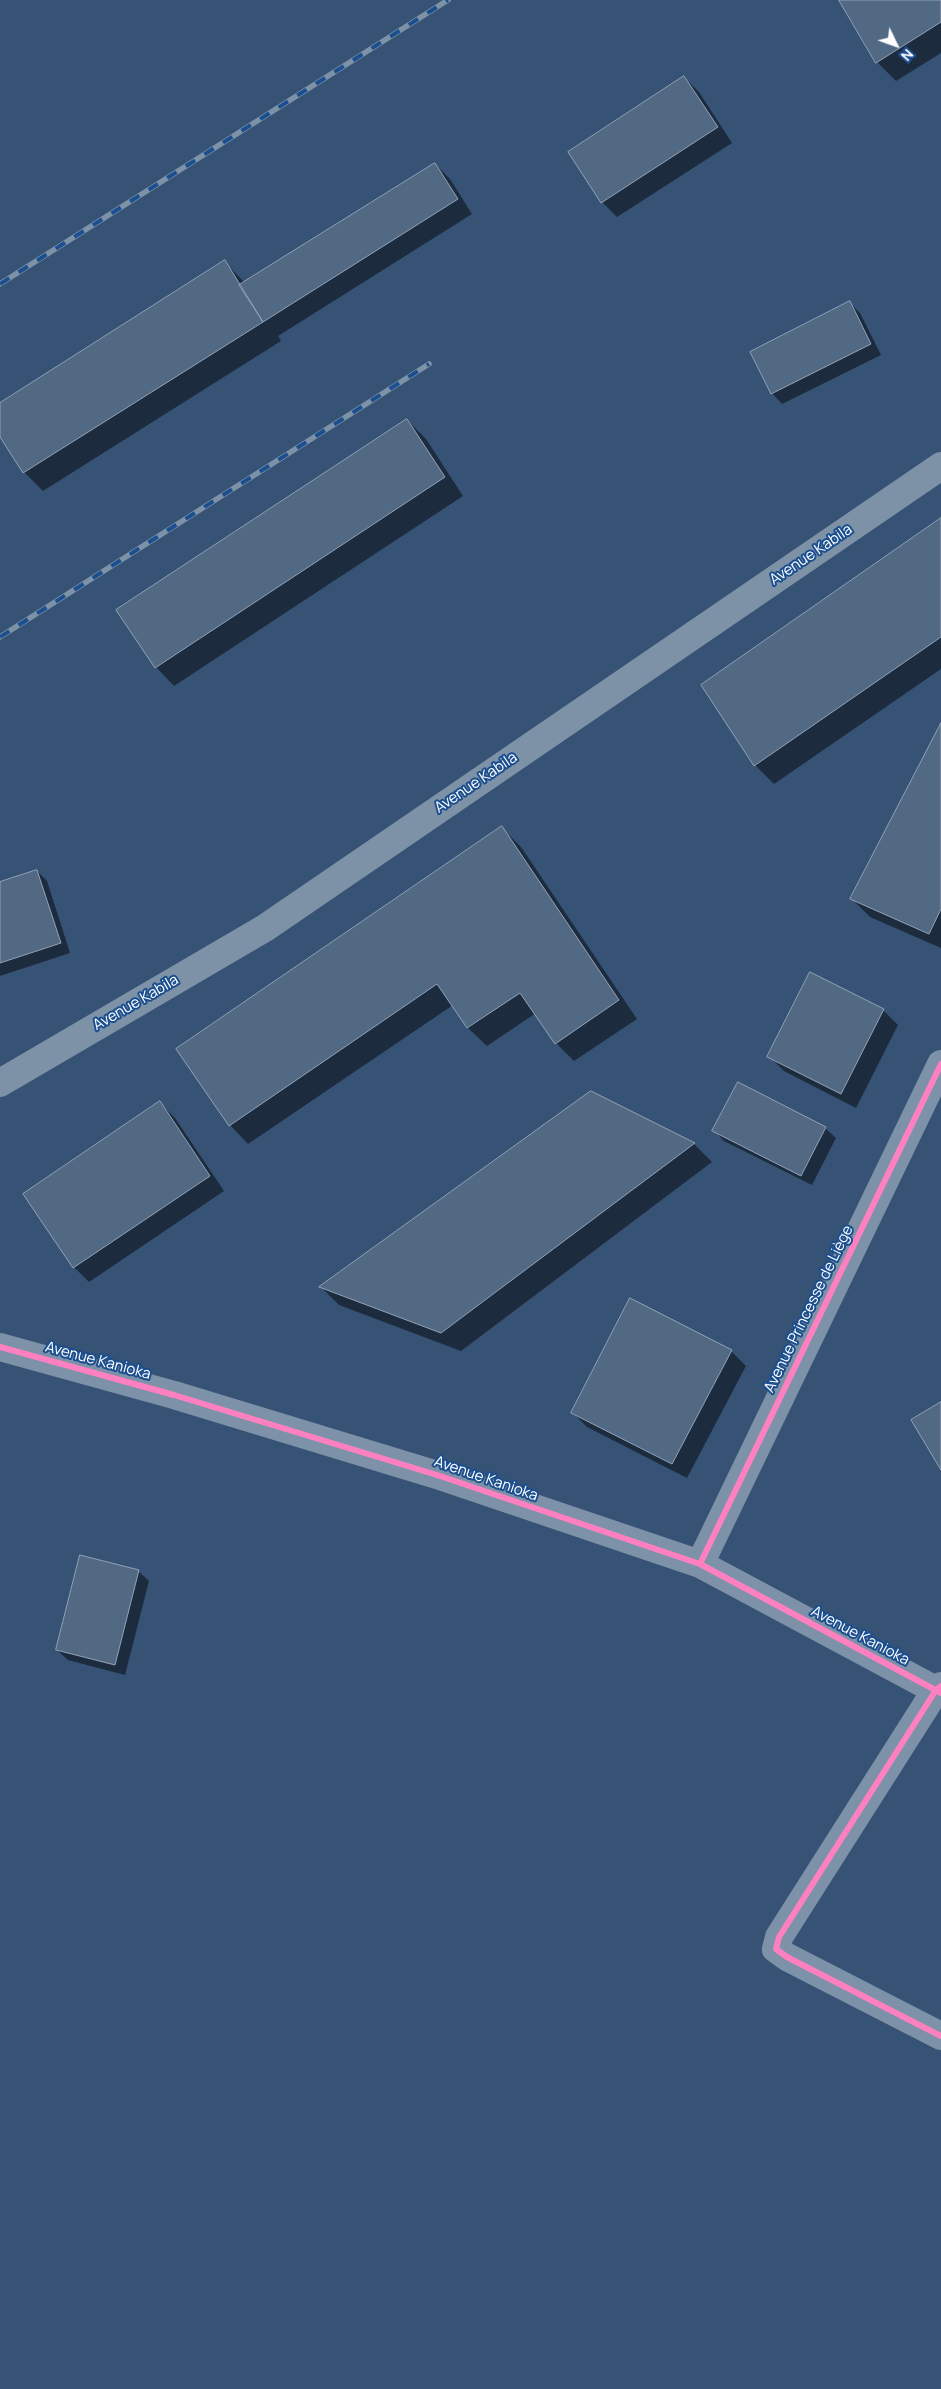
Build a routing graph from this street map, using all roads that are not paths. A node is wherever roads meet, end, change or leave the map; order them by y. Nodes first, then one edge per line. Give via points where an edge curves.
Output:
1 (941, 466) edge
2 (941, 1064) edge
3 (0, 1083) edge
4 (0, 1347) edge
5 (700, 1564) junction
6 (939, 1690) edge
7 (941, 2036) edge

1 - 3 highway, Avenue Kabila via 265,928
2 - 5 street, Avenue Princesse de Liège
4 - 5 street, Avenue Kanioka via 174,1395 437,1475
5 - 6 street, Avenue Kanioka
6 - 7 street via 779,1937 776,1949

